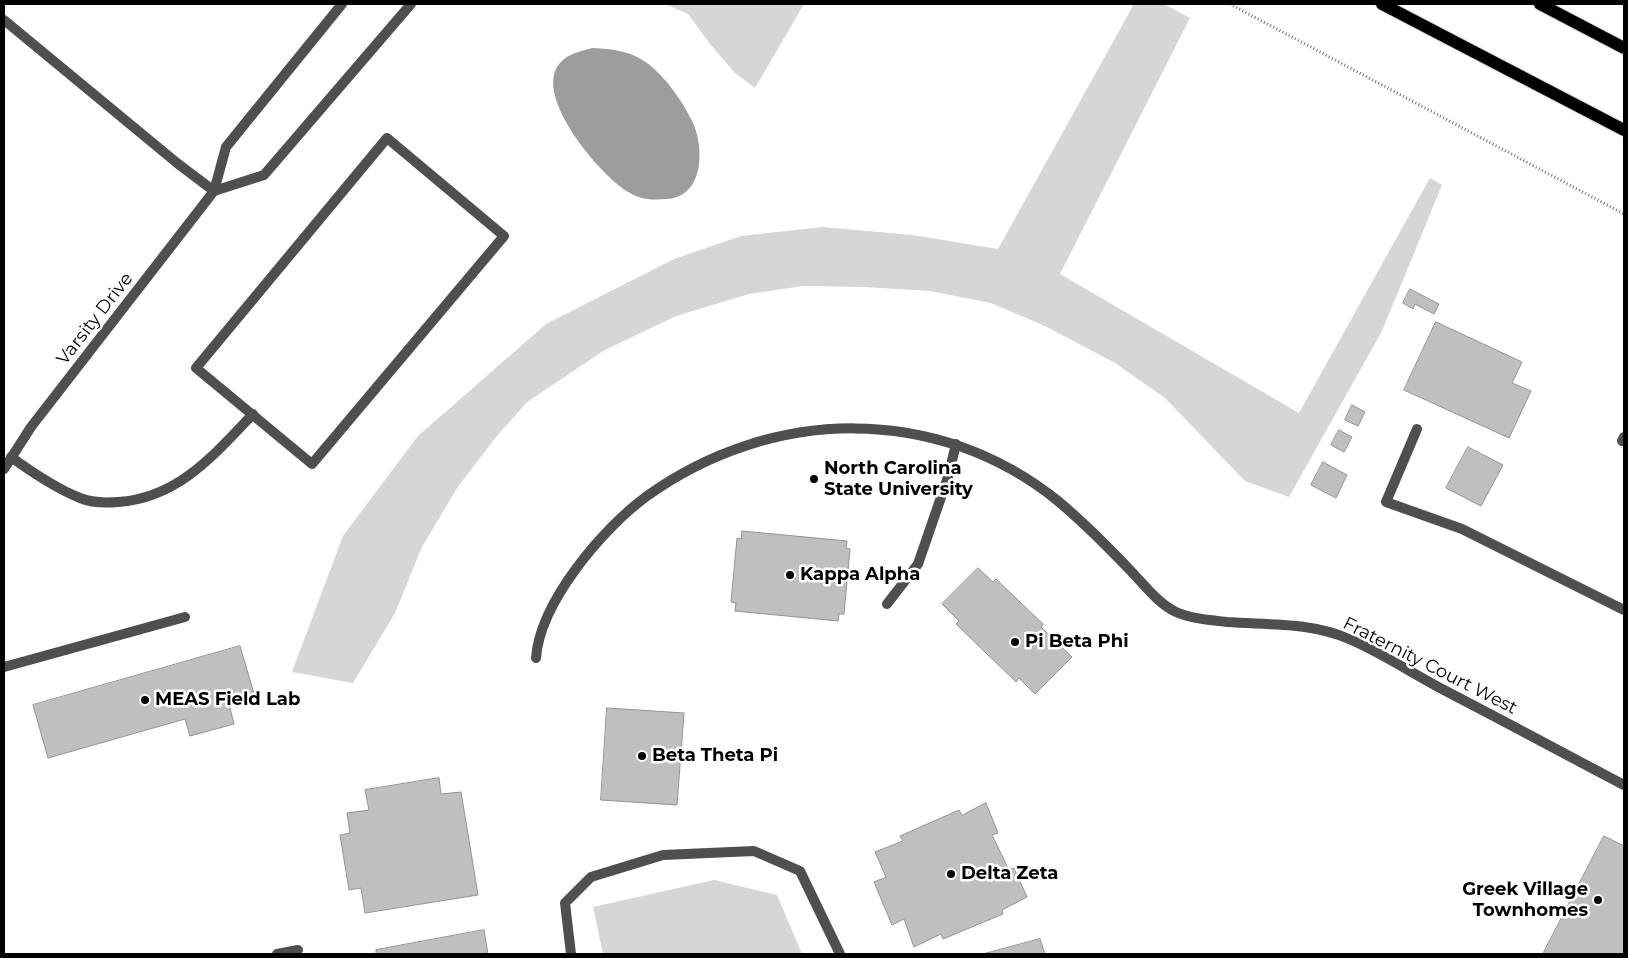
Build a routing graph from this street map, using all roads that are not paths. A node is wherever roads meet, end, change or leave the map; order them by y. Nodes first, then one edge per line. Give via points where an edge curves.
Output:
1 (342, 4) edge
2 (411, 4) edge
3 (1382, 4) edge
4 (1540, 4) edge
5 (4, 20) edge
6 (1624, 48) edge
7 (1624, 130) edge
8 (214, 191) junction
9 (253, 414) junction
10 (1417, 429) dead end
11 (956, 444) junction
12 (11, 457) junction
13 (4, 469) edge
14 (887, 604) dead end
15 (1624, 610) edge
16 (185, 617) dead end
17 (536, 658) dead end
18 (4, 667) edge
19 (1624, 785) edge
20 (298, 950) dead end
21 (277, 954) edge
22 (571, 954) edge
23 (840, 954) edge

1 - 8 street, Varsity Drive via 226,147
2 - 8 street via 264,175
3 - 7 main road
4 - 6 main road
5 - 8 street
8 - 12 street, Varsity Drive
9 - 9 street via 312,464 504,236 387,138 196,368
9 - 12 street via 212,458 180,482 155,496 128,502 82,499 47,482
10 - 15 street via 1386,502 1462,528
11 - 14 street via 918,564
11 - 17 street, Fraternity Court West via 890,431 835,428 792,432 747,444 707,460 670,480 641,501 590,550 570,576 550,612 537,640
11 - 19 street, Fraternity Court West via 1023,476 1056,500 1093,531 1158,599 1175,611 1202,619 1321,630 1348,639
12 - 13 street, Varsity Drive
16 - 18 street
20 - 21 street
22 - 23 street via 565,903 591,877 663,855 754,850 800,871

